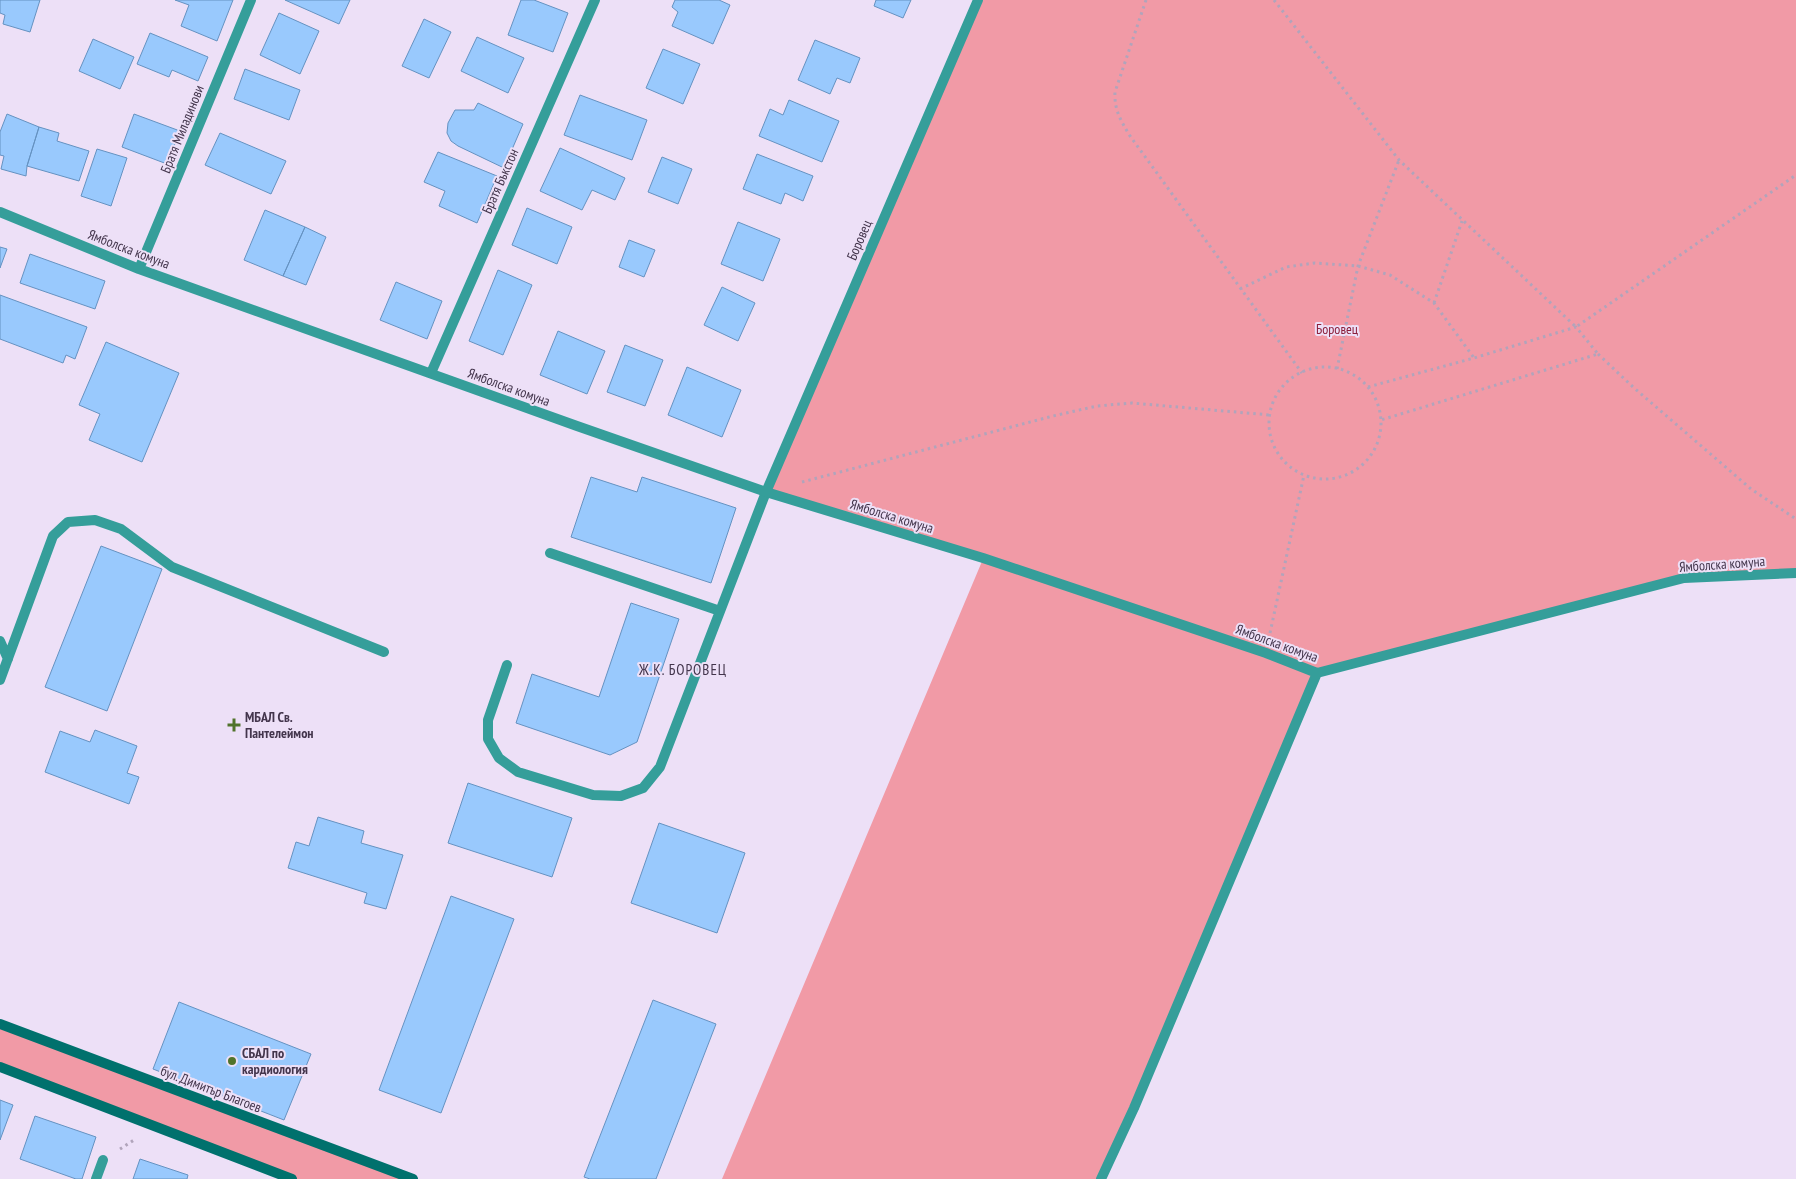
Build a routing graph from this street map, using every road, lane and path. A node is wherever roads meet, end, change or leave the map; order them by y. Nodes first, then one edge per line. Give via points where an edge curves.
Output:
1 (251, 0) edge
2 (595, 0) edge
3 (978, 0) edge
4 (1146, 0) edge
5 (1274, 0) edge
6 (1399, 160) junction
7 (1796, 175) edge
8 (0, 212) edge
9 (1462, 221) junction
10 (1358, 266) junction
11 (140, 269) junction
12 (1240, 289) junction
13 (1434, 302) junction
14 (1576, 327) junction
15 (1598, 354) junction
16 (1474, 358) junction
17 (1337, 369) junction
18 (431, 373) junction
19 (1302, 373) junction
20 (1368, 387) junction
21 (1270, 414) junction
22 (1381, 420) junction
23 (1304, 475) junction
24 (766, 492) junction
25 (1796, 519) edge
26 (550, 553) dead end
27 (1796, 573) edge
28 (720, 611) junction
29 (0, 641) edge
30 (384, 652) dead end
31 (1266, 653) junction
32 (8, 658) junction
33 (507, 665) dead end
34 (1317, 673) junction
35 (0, 680) edge
36 (0, 1024) edge
37 (0, 1067) edge
38 (155, 1126) junction
39 (103, 1160) joint
40 (96, 1179) edge
41 (292, 1179) edge
42 (413, 1179) edge
43 (1101, 1179) edge

1 - 11 street, Братя Миладинови
2 - 18 street, Братя Бъкстон
3 - 24 street, Боровец
4 - 12 path via 1114,103 1130,136
5 - 6 path
6 - 9 path
6 - 10 path
7 - 14 path
8 - 11 street, Ямболска комуна
9 - 13 path
9 - 14 path
10 - 12 path via 1315,263 1286,268
10 - 13 path via 1390,275
10 - 17 path
11 - 18 street, Ямболска комуна
12 - 19 path
13 - 16 path
14 - 15 path
14 - 16 path
15 - 22 path
15 - 25 path via 1751,489
16 - 20 path
17 - 19 path via 1319,368
17 - 20 path
18 - 24 street, Ямболска комуна
19 - 21 path via 1286,382
20 - 22 path via 1377,403
21 - 23 path via 1270,434 1276,451 1288,465
21 - 24 path via 1132,403 1096,406
22 - 23 path via 1379,439 1371,456 1358,469 1341,477 1322,479
23 - 31 path
24 - 28 street, Боровец
24 - 31 street, Ямболска комуна via 983,558
26 - 28 street
27 - 34 street, Ямболска комуна via 1684,578
28 - 33 street, Боровец via 660,767 643,788 622,796 593,795 518,772 499,758 488,739 488,720
29 - 32 street
30 - 32 street via 172,566 121,529 95,520 68,522 53,536
31 - 34 street, Ямболска комуна
32 - 35 street
34 - 43 street
36 - 42 main road, бул. Димитър Благоев
37 - 38 main road
38 - 39 path
38 - 41 main road
39 - 40 street

